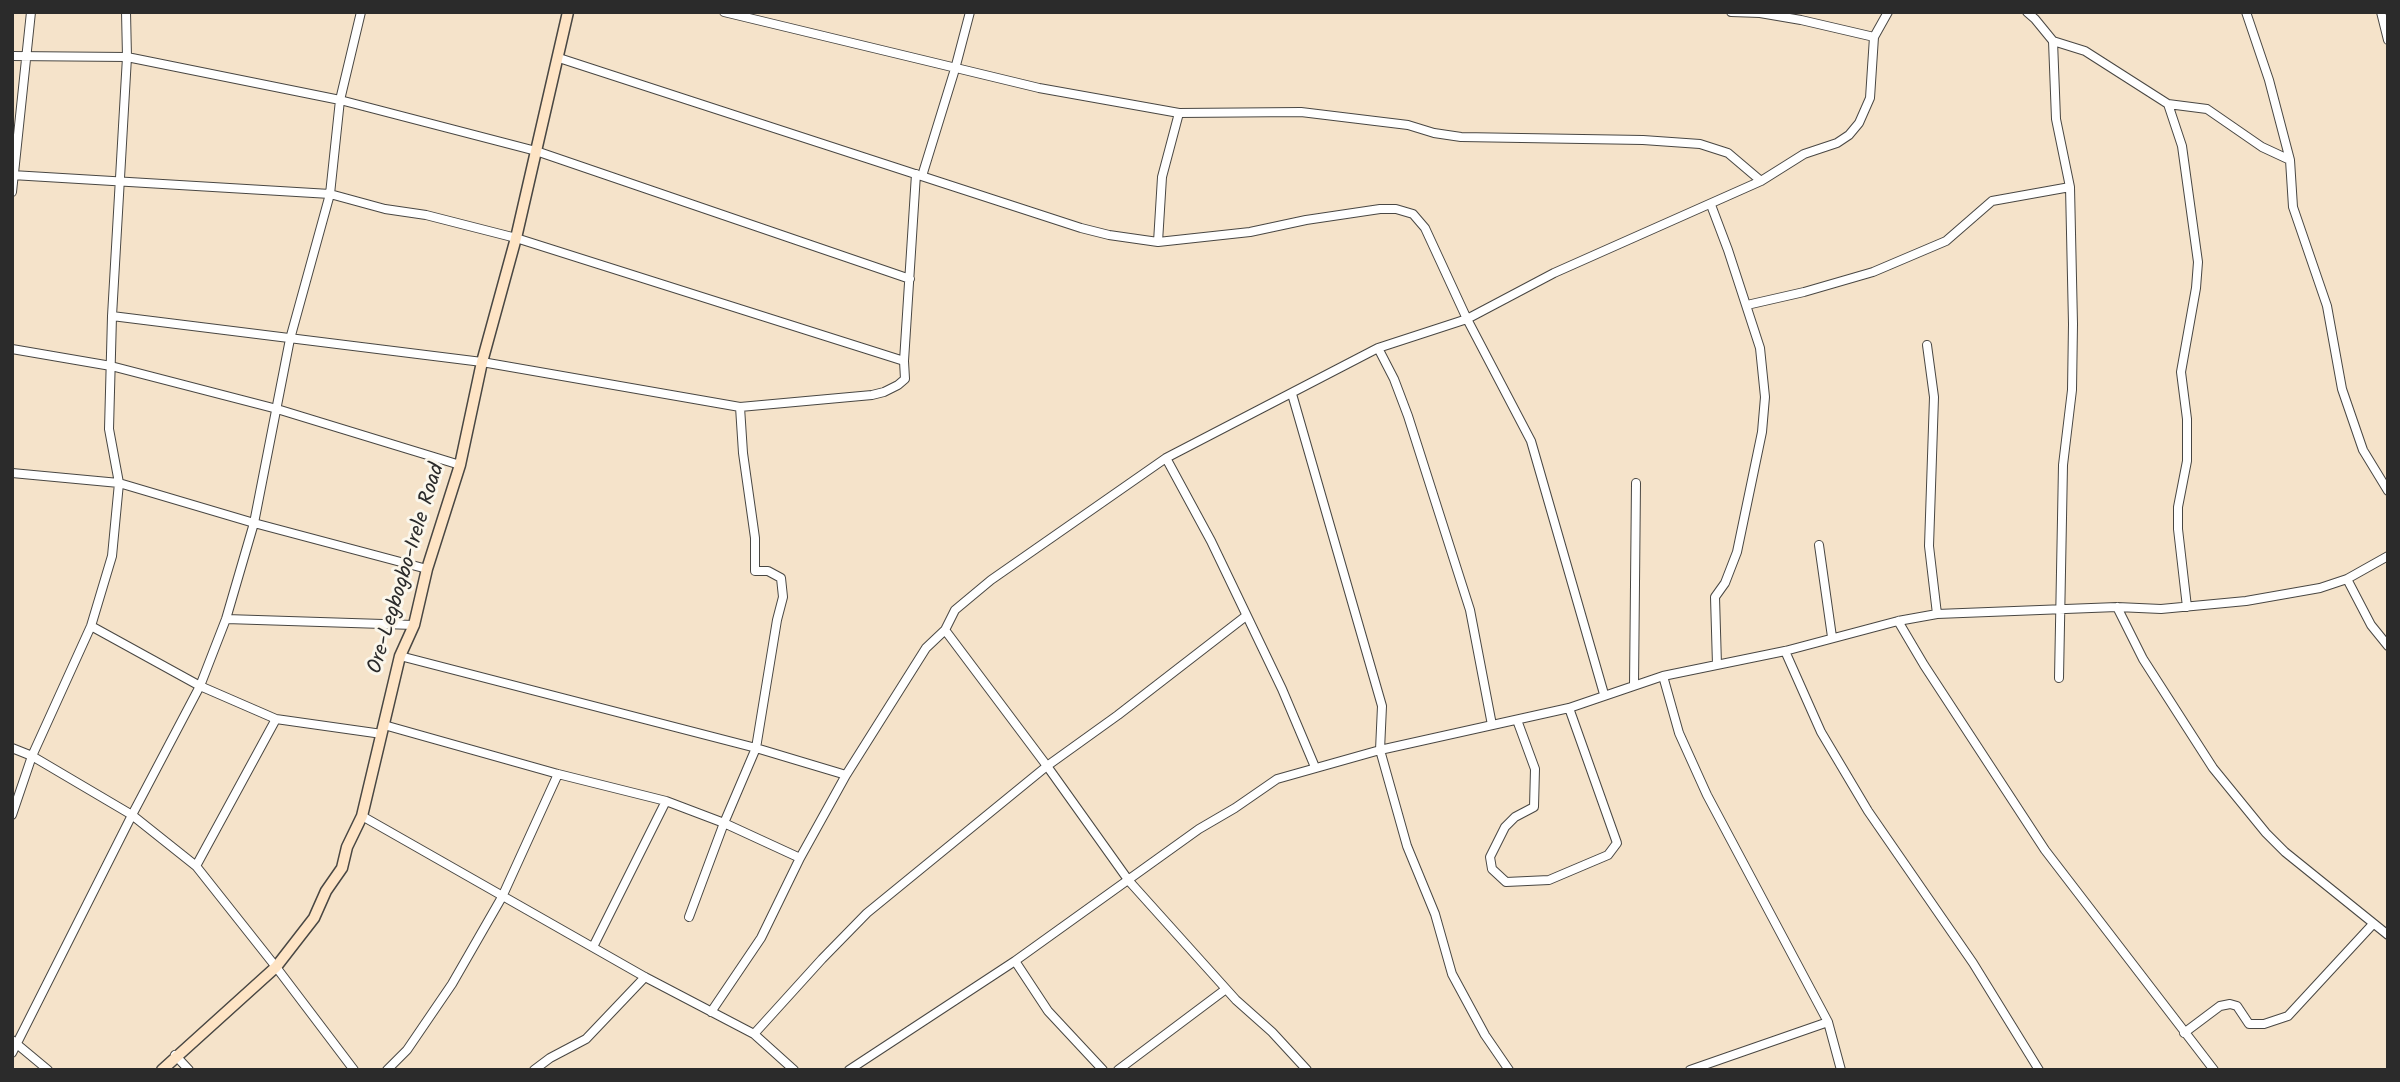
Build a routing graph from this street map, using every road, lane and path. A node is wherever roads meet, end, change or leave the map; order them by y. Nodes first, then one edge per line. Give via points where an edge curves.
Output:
1 (31, 12) edge
2 (126, 12) edge
3 (361, 12) edge
4 (568, 12) edge
5 (724, 12) edge
6 (970, 12) edge
7 (1731, 12) edge
8 (1888, 12) edge
9 (2026, 12) edge
10 (2246, 12) edge
11 (2381, 12) edge
12 (1874, 37) junction
13 (2388, 40) edge
14 (2053, 41) junction
15 (12, 56) edge
16 (27, 57) junction
17 (127, 57) junction
18 (559, 58) junction
19 (955, 69) junction
20 (341, 100) junction
21 (2168, 104) junction
22 (1179, 113) junction
23 (536, 152) junction
24 (2290, 160) junction
25 (13, 175) edge
26 (919, 175) junction
27 (1761, 181) junction
28 (121, 183) junction
29 (2070, 187) junction
30 (12, 192) edge
31 (330, 194) junction
32 (1711, 205) junction
33 (516, 238) junction
34 (1157, 242) junction
35 (911, 279) junction
36 (1747, 305) junction
37 (112, 316) junction
38 (1467, 319) junction
39 (290, 339) junction
40 (1927, 345) dead end
41 (1378, 348) junction
42 (12, 349) edge
43 (904, 361) junction
44 (481, 362) junction
45 (111, 366) junction
46 (1292, 394) junction
47 (740, 407) junction
48 (277, 409) junction
49 (1166, 458) junction
50 (460, 465) junction
51 (12, 473) edge
52 (118, 483) junction
53 (1636, 483) dead end
54 (2388, 491) edge
55 (254, 523) junction
56 (1819, 545) dead end
57 (2388, 556) edge
58 (427, 569) junction
59 (2347, 579) junction
60 (2117, 607) junction
61 (2187, 607) junction
62 (2060, 609) junction
63 (1937, 614) junction
64 (1246, 616) junction
65 (226, 619) junction
66 (1898, 621) junction
67 (414, 625) junction
68 (91, 626) junction
69 (945, 630) junction
70 (1832, 637) junction
71 (2388, 646) edge
72 (1785, 651) junction
73 (400, 656) junction
74 (1717, 665) junction
75 (1663, 676) junction
76 (2059, 678) dead end
77 (1634, 685) junction
78 (200, 686) junction
79 (1604, 695) junction
80 (1569, 708) junction
81 (276, 719) junction
82 (1517, 720) junction
83 (1493, 725) junction
84 (383, 729) junction
85 (12, 748) edge
86 (756, 748) junction
87 (1380, 750) junction
88 (32, 755) junction
89 (1047, 766) junction
90 (1315, 767) junction
91 (558, 774) junction
92 (846, 775) junction
93 (666, 801) junction
94 (12, 815) edge
95 (132, 815) junction
96 (362, 816) junction
97 (724, 823) junction
98 (800, 858) junction
99 (196, 866) junction
100 (1129, 881) junction
101 (502, 897) junction
102 (689, 917) dead end
103 (2373, 924) junction
104 (2388, 935) edge
105 (593, 947) junction
106 (1014, 961) junction
107 (276, 967) junction
108 (645, 977) junction
109 (1226, 989) junction
110 (711, 1012) junction
111 (1828, 1022) junction
112 (2184, 1033) junction
113 (754, 1034) junction
114 (15, 1042) edge
115 (12, 1053) edge
116 (175, 1055) junction
117 (48, 1070) edge
118 (162, 1070) edge
119 (189, 1070) edge
120 (354, 1070) edge
121 (387, 1070) edge
122 (534, 1070) edge
123 (794, 1070) edge
124 (849, 1070) edge
125 (1102, 1070) edge
126 (1118, 1070) edge
127 (1307, 1070) edge
128 (1509, 1070) edge
129 (1690, 1070) edge
130 (1841, 1070) edge
131 (2039, 1070) edge
132 (2214, 1070) edge

1 - 16 street
2 - 17 street
3 - 20 street
4 - 18 main road, Ore-Legbogbo-Irele Road
5 - 19 street
6 - 19 street
7 - 12 street via 1801,20
8 - 12 street
9 - 14 street
10 - 24 street
11 - 13 street
12 - 27 street via 1870,98 1854,129 1837,143 1804,154
14 - 21 street via 2085,51
14 - 29 street via 2056,119
15 - 16 street
16 - 17 street
16 - 25 street
17 - 20 street
17 - 28 street
18 - 23 main road, Ore-Legbogbo-Irele Road
18 - 26 street
19 - 22 street
19 - 26 street
20 - 23 street
20 - 31 street
21 - 24 street via 2207,109 2262,147
21 - 61 street via 2182,146 2198,262 2181,372 2187,461 2178,529
22 - 27 street via 1301,112 1408,125 1461,137 1673,141 1728,153
22 - 34 street via 1162,177
23 - 33 main road, Ore-Legbogbo-Irele Road
23 - 35 street
24 - 54 street via 2293,207 2327,306 2342,389 2363,450
25 - 28 street
25 - 30 street
26 - 34 street via 1081,228
26 - 35 street
27 - 32 street
28 - 31 street
28 - 37 street
29 - 36 street via 1992,201 1946,241 1873,272
29 - 62 street via 2072,390 2063,465
31 - 33 street
31 - 39 street
32 - 36 street
32 - 38 street via 1554,273
33 - 43 street
33 - 44 main road, Ore-Legbogbo-Irele Road
34 - 38 street via 1250,232 1380,209 1405,210 1425,228
35 - 43 street
36 - 74 street via 1760,348 1765,397 1737,552 1715,597
37 - 39 street
37 - 45 street
38 - 41 street
38 - 79 street via 1531,441
39 - 44 street
39 - 48 street
40 - 63 street via 1934,397 1929,545
41 - 46 street
41 - 83 street via 1408,416 1470,610
42 - 45 street
43 - 47 street via 905,379 884,393
44 - 47 street
44 - 50 main road, Ore-Legbogbo-Irele Road
45 - 48 street
45 - 52 street via 108,429
46 - 49 street
46 - 87 street via 1382,706
47 - 86 street via 755,571 775,574 783,584
48 - 50 street
48 - 55 street
49 - 64 street
49 - 69 street via 991,580 955,610
50 - 58 main road, Ore-Legbogbo-Irele Road
51 - 52 street
52 - 55 street
52 - 68 street via 112,556
53 - 77 street
55 - 58 street
55 - 65 street
56 - 70 street
57 - 59 street
58 - 67 main road, Ore-Legbogbo-Irele Road
59 - 61 street via 2258,599
59 - 71 street via 2371,625
60 - 61 street
60 - 62 street
60 - 103 street via 2143,659 2213,768 2285,852
62 - 63 street
62 - 76 street
63 - 66 street
64 - 89 street
64 - 90 street
65 - 67 street
65 - 78 street
66 - 70 street
66 - 112 street via 2045,850
67 - 73 main road, Ore-Legbogbo-Irele Road
68 - 78 street
68 - 88 street
69 - 89 street
69 - 92 street via 926,648
70 - 72 street
72 - 74 street
72 - 131 street via 1821,732 1868,811 1973,963
73 - 84 main road, Ore-Legbogbo-Irele Road
73 - 86 street
74 - 75 street
75 - 77 street
75 - 111 street via 1679,733 1707,795
77 - 79 street
78 - 81 street
78 - 95 street
79 - 80 street
80 - 82 street
80 - 82 street via 1617,843 1608,855 1549,880 1506,882 1492,869 1490,858 1504,827 1534,807 1535,769
81 - 84 street
81 - 99 street
82 - 83 street
83 - 87 street
84 - 91 street
84 - 96 main road, Ore-Legbogbo-Irele Road
85 - 88 street
86 - 92 street
86 - 97 street
87 - 90 street
87 - 128 street via 1407,846 1435,914 1452,974
88 - 94 street
88 - 95 street
89 - 100 street
89 - 113 street via 867,913
90 - 100 street via 1277,779
91 - 93 street
91 - 101 street
92 - 98 street
93 - 97 street
93 - 105 street
95 - 99 street
95 - 114 street
96 - 101 street
96 - 107 main road, Ore-Legbogbo-Irele Road via 314,918
97 - 98 street
97 - 102 street
98 - 110 street via 761,938
99 - 107 street
100 - 106 street
100 - 109 street
101 - 105 street
101 - 121 street via 452,984 407,1050
103 - 104 street
103 - 112 street via 2288,1016 2249,1024 2237,1006 2230,1004 2220,1006
105 - 108 street
106 - 124 street
106 - 125 street via 1048,1011
107 - 116 main road, Ore-Legbogbo-Irele Road
107 - 120 street
108 - 110 street
108 - 122 street via 586,1039
109 - 126 street
109 - 127 street
110 - 113 street
111 - 129 street
111 - 130 street
112 - 132 street
113 - 123 street
114 - 115 street
114 - 117 street
116 - 118 main road, Ore-Legbogbo-Irele Road
116 - 119 street

